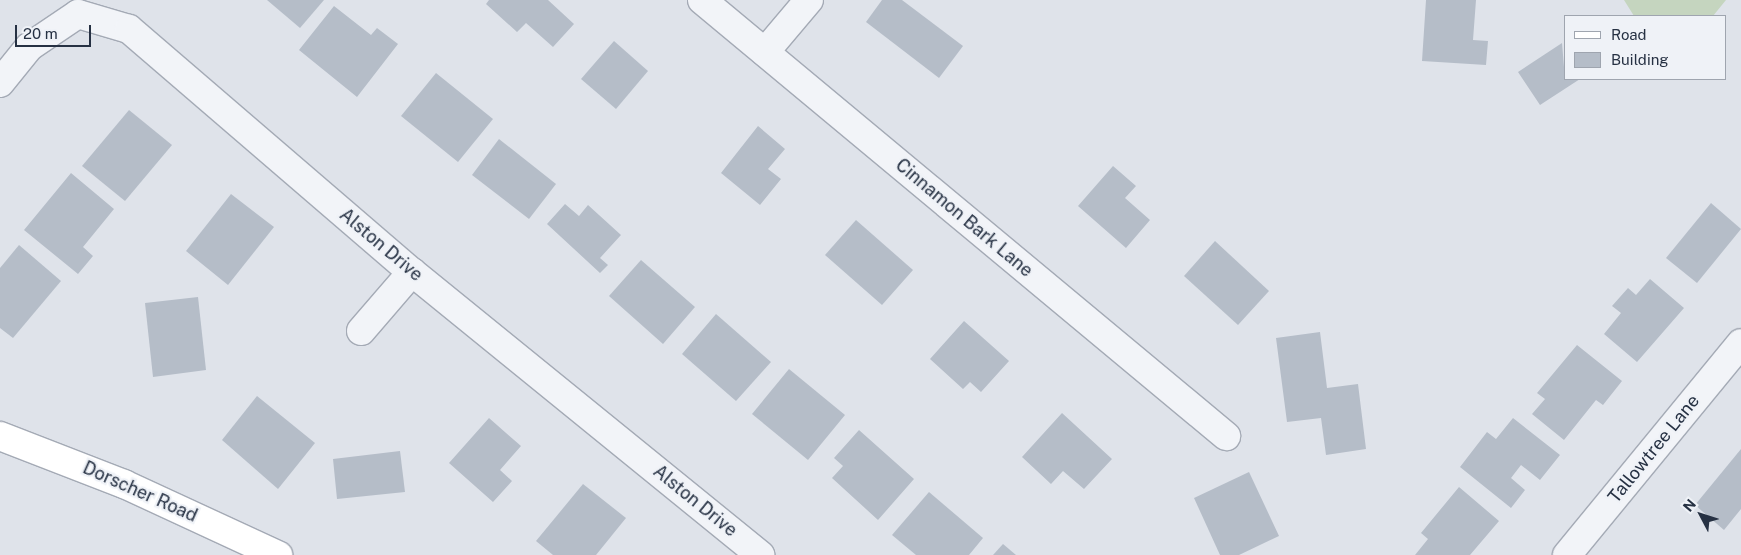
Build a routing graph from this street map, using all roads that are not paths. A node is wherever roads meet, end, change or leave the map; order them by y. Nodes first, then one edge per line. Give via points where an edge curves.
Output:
1 (702, 0) edge
2 (809, 0) edge
3 (765, 52) junction
4 (0, 83) edge
5 (412, 272) junction
6 (361, 331) dead end
7 (1738, 352) edge
8 (0, 436) edge
9 (1226, 436) dead end
10 (745, 550) edge
11 (278, 555) edge
12 (1567, 555) edge

1 - 3 street, Cinnamon Bark Lane
2 - 3 street
3 - 9 street, Cinnamon Bark Lane
4 - 5 street, Alston Drive via 29,47 78,14 128,29
5 - 6 street
5 - 10 street, Alston Drive
7 - 12 street, Tallowtree Lane
8 - 11 street, Dorscher Road via 124,484

